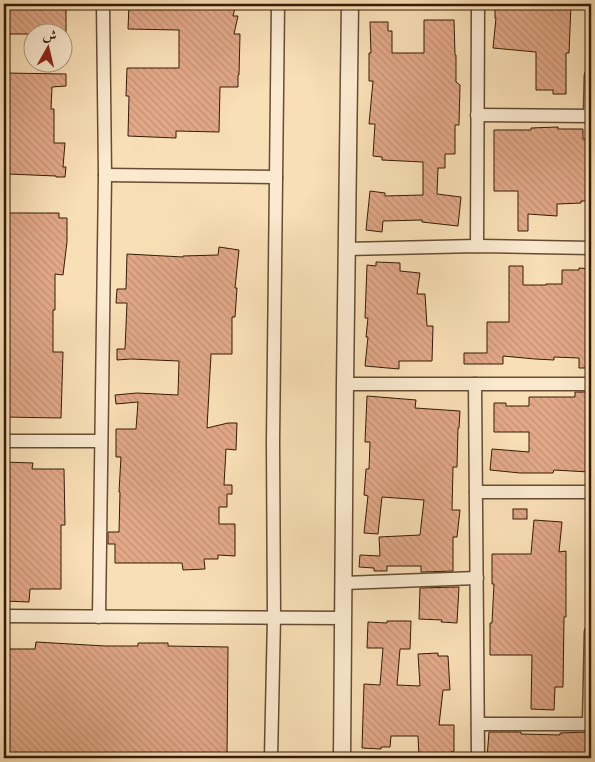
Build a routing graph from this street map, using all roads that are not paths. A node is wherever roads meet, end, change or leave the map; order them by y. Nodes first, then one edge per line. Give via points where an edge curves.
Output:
1 (104, 4) edge
2 (278, 4) edge
3 (350, 4) edge
4 (478, 4) edge
5 (591, 76) edge
6 (477, 115) junction
7 (591, 116) edge
8 (105, 175) junction
9 (276, 177) junction
10 (476, 246) junction
11 (591, 248) edge
12 (347, 249) junction
13 (345, 384) junction
14 (474, 384) junction
15 (591, 384) edge
16 (4, 441) edge
17 (101, 441) junction
18 (476, 492) junction
19 (591, 492) edge
20 (477, 578) junction
21 (344, 583) junction
22 (4, 616) edge
23 (99, 617) junction
24 (274, 617) junction
25 (344, 618) junction
26 (591, 632) edge
27 (478, 724) junction
28 (590, 724) edge
29 (271, 758) edge
30 (342, 758) edge
31 (478, 758) edge

1 - 8 street
2 - 9 street
3 - 12 street
4 - 6 street
5 - 7 street
6 - 7 street
6 - 10 street
8 - 9 street
8 - 17 street
9 - 24 street
10 - 11 street
10 - 12 street
12 - 13 street
13 - 14 street
13 - 21 street
14 - 15 street
14 - 18 street
16 - 17 street
17 - 23 street
18 - 19 street
18 - 20 street
20 - 21 street
20 - 27 street
21 - 25 street
22 - 23 street
23 - 24 street
24 - 25 street
24 - 29 street
25 - 30 street
26 - 28 street
27 - 28 street
27 - 31 street

